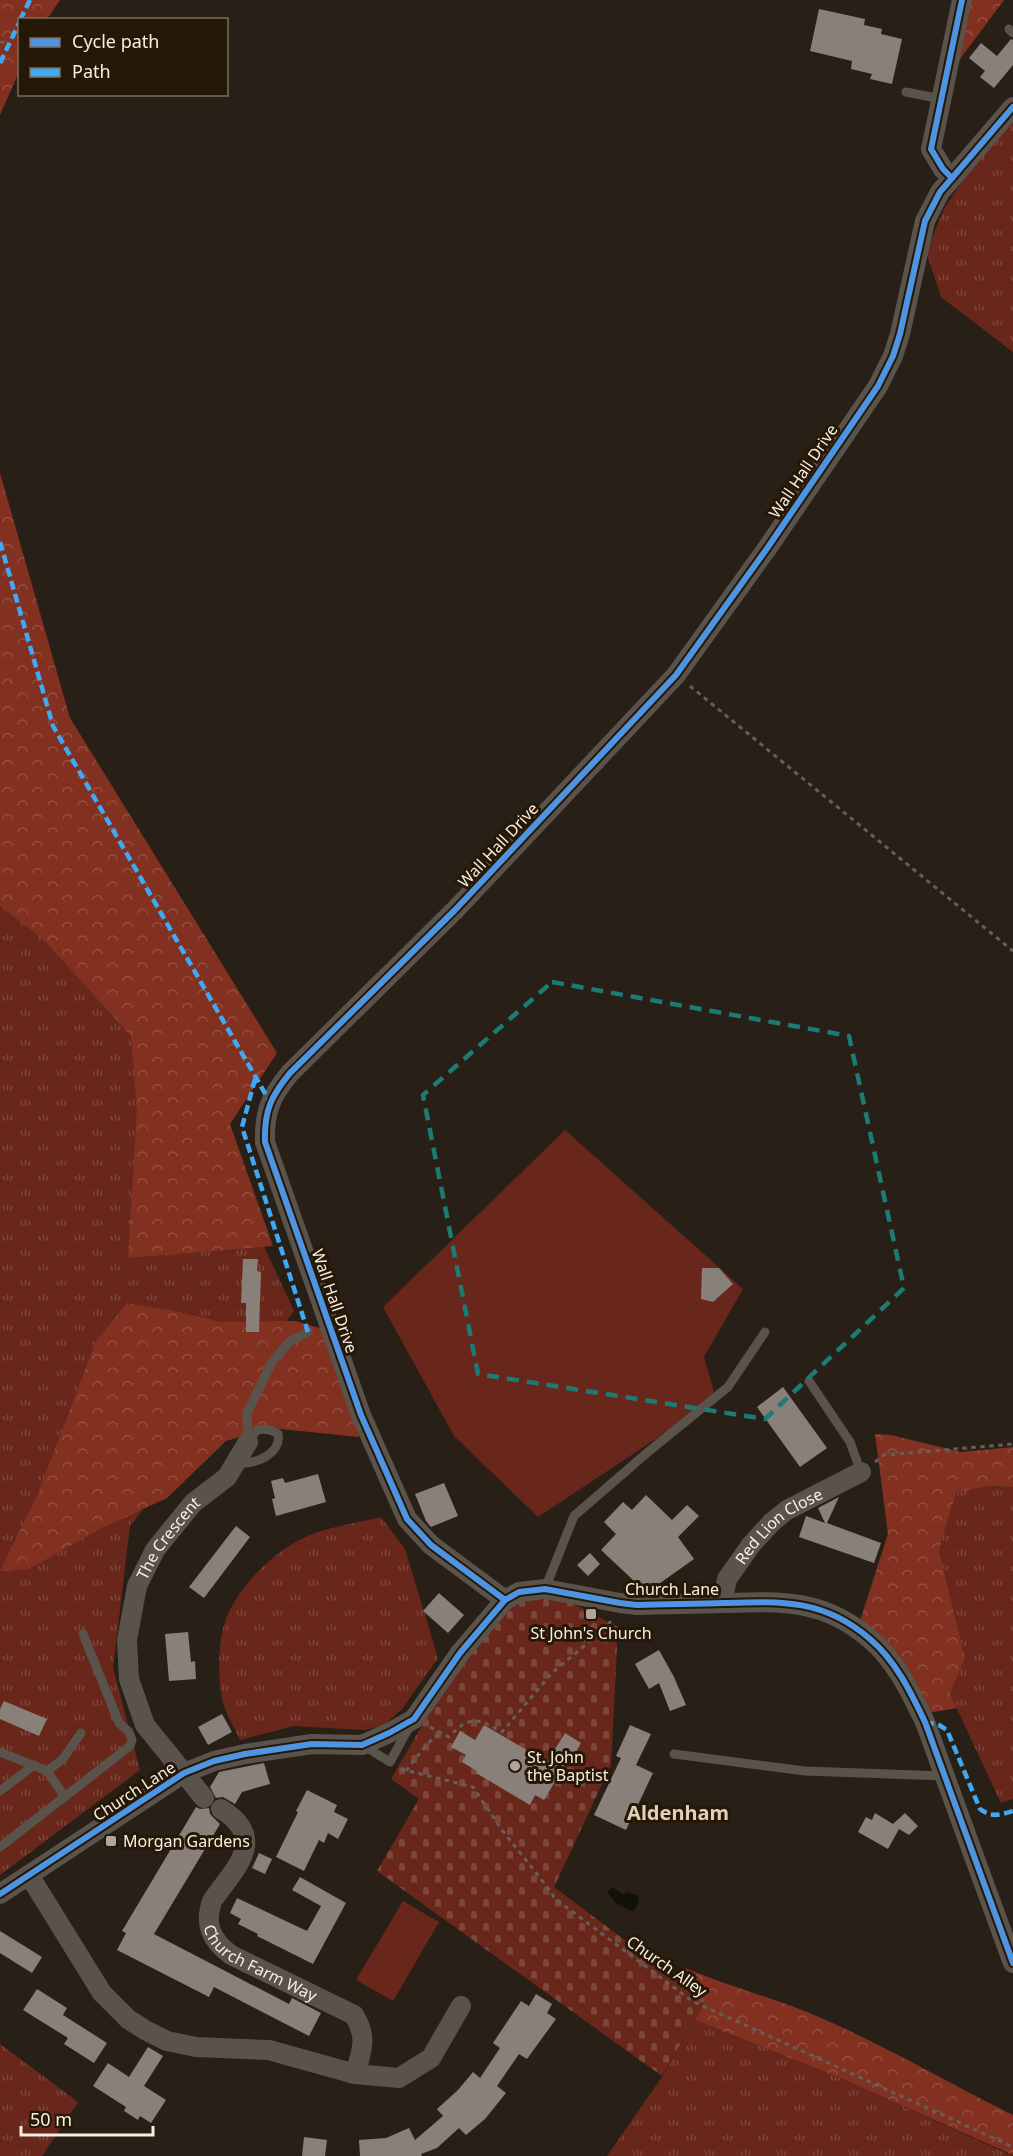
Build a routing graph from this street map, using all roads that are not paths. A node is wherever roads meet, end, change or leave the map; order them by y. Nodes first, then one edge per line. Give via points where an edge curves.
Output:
1 (962, 0) edge
2 (906, 92) dead end
3 (941, 99) junction
4 (1013, 107) edge
5 (952, 178) junction
6 (308, 1332) dead end
7 (765, 1332) dead end
8 (809, 1381) dead end
9 (248, 1442) junction
10 (237, 1463) junction
11 (861, 1472) joint
12 (545, 1589) junction
13 (505, 1600) junction
14 (722, 1603) junction
15 (83, 1634) dead end
16 (414, 1719) junction
17 (137, 1728) junction
18 (81, 1733) dead end
19 (362, 1745) junction
20 (0, 1752) edge
21 (674, 1754) dead end
22 (34, 1765) junction
23 (46, 1771) junction
24 (184, 1773) junction
25 (944, 1776) junction
26 (0, 1791) edge
27 (65, 1797) junction
28 (204, 1798) dead end
29 (221, 1809) dead end
30 (0, 1847) edge
31 (29, 1875) junction
32 (0, 1893) edge
33 (1013, 1963) edge
34 (461, 2007) dead end
35 (356, 2074) junction

1 - 3 street
2 - 3 lane
3 - 5 street via 931,149
4 - 5 street, Wall Hall Drive
5 - 13 street, Wall Hall Drive via 925,221 900,334 878,386 676,675 455,910 291,1072 270,1102 265,1142 357,1404 407,1519 431,1545
6 - 9 lane, The Crescent via 290,1341 272,1362 247,1413
7 - 12 lane via 728,1387 574,1516
8 - 11 lane via 850,1442
9 - 10 street, The Crescent
9 - 10 lane via 262,1429 278,1434 280,1442 271,1454 246,1464
10 - 17 street, The Crescent via 227,1478 193,1503 155,1550 137,1586 127,1640
11 - 14 street, Red Lion Close via 787,1510 772,1522 727,1579
12 - 13 street, Church Lane via 519,1592
12 - 14 street, Church Lane via 620,1603
13 - 16 street, Church Lane via 460,1653
14 - 25 street, Church Lane via 777,1601 806,1606 833,1615 872,1640 908,1687
15 - 17 lane via 119,1722
16 - 19 street, Church Lane
16 - 19 lane via 390,1762
17 - 24 street, The Crescent
17 - 27 lane via 130,1746
18 - 23 lane via 63,1759
19 - 24 street, Church Lane via 312,1744 245,1754
20 - 22 lane
21 - 25 lane via 806,1771
22 - 23 lane
22 - 26 lane
23 - 27 lane
24 - 28 street
24 - 31 street, Church Lane
25 - 33 street, Church Lane
27 - 30 lane
29 - 35 street, Church Farm Way via 239,1822 247,1839 244,1856 209,1909 213,1938 231,1954 354,2015 363,2039
31 - 32 street, Church Lane
31 - 35 street via 102,1993 145,2030 167,2041 196,2047 269,2050
34 - 35 street via 431,2058 417,2068 399,2078

